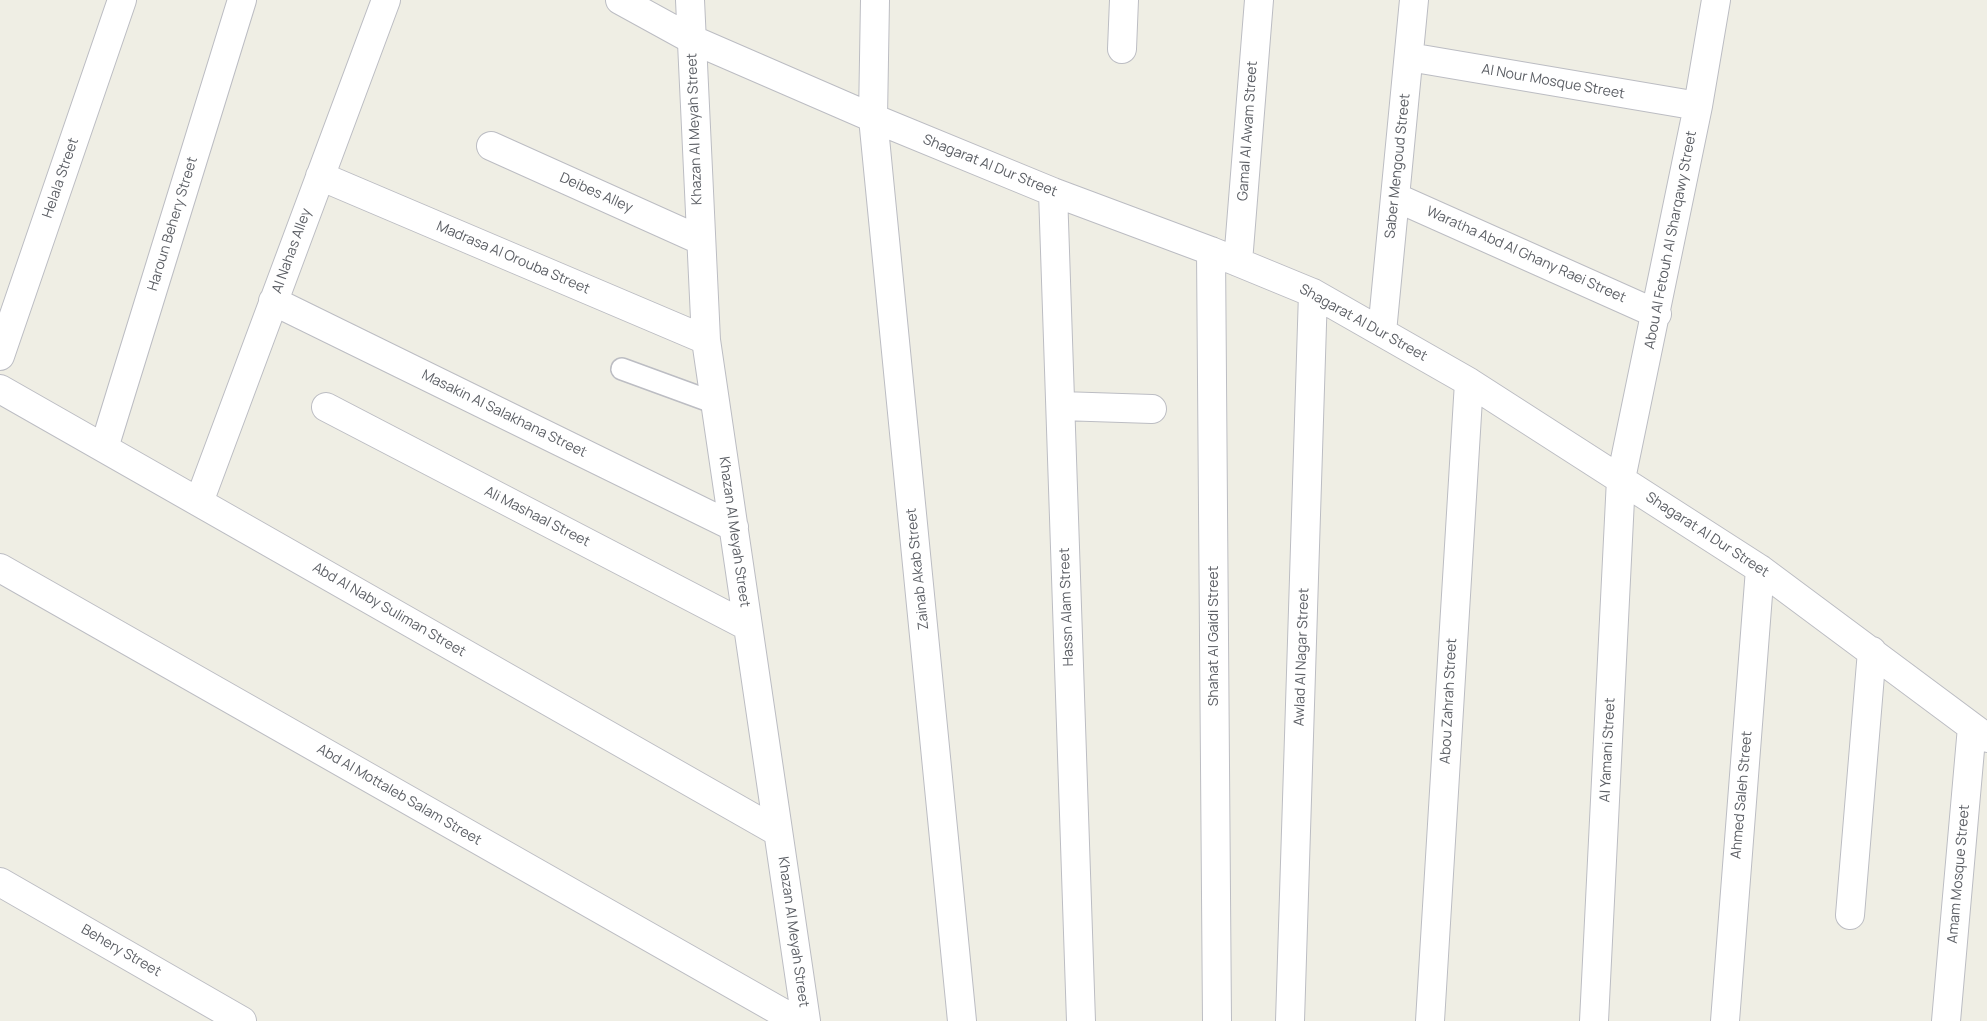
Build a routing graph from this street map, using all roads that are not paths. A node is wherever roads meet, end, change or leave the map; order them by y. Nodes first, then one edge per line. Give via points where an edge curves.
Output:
1 (122, 0) edge
2 (242, 0) edge
3 (386, 0) edge
4 (620, 0) edge
5 (690, 0) edge
6 (875, 0) edge
7 (1124, 0) edge
8 (1259, 0) edge
9 (1414, 0) edge
10 (1716, 0) edge
11 (691, 39) junction
12 (1122, 49) dead end
13 (1409, 57) junction
14 (1698, 106) junction
15 (873, 118) junction
16 (491, 146) dead end
17 (320, 176) junction
18 (1053, 192) junction
19 (1395, 197) junction
20 (700, 240) junction
21 (1211, 251) junction
22 (1238, 262) junction
23 (1313, 293) junction
24 (274, 301) junction
25 (1657, 314) junction
26 (1382, 332) junction
27 (706, 340) junction
28 (0, 356) edge
29 (622, 369) dead end
30 (1469, 382) junction
31 (0, 389) edge
32 (715, 403) junction
33 (1061, 406) junction
34 (326, 407) dead end
35 (1152, 409) dead end
36 (104, 448) junction
37 (1621, 479) junction
38 (199, 502) junction
39 (734, 527) junction
40 (0, 568) edge
41 (1760, 569) junction
42 (748, 626) junction
43 (1872, 651) junction
44 (1980, 732) edge
45 (778, 832) junction
46 (0, 882) edge
47 (1850, 915) dead end
48 (242, 1021) edge
49 (797, 1021) edge
50 (806, 1021) edge
51 (962, 1021) edge
52 (1081, 1021) edge
53 (1217, 1021) edge
54 (1290, 1021) edge
55 (1430, 1021) edge
56 (1594, 1021) edge
57 (1724, 1021) edge
58 (1946, 1021) edge

1 - 28 street, Helala Street
2 - 36 street, Haroun Behery Street
3 - 17 street, Al Nahas Alley
4 - 11 street, Shagarat Al Dur Street
5 - 11 street, Khazan Al Meyah Street
6 - 15 street, Zainab Akab Street
7 - 12 street
8 - 22 street, Gamal Al Awam Street
9 - 13 street, Saber Mengoud Street
10 - 14 street, Abou Al Fetouh Al Sharqawy Street
11 - 15 street, Shagarat Al Dur Street
11 - 20 street, Khazan Al Meyah Street
13 - 14 street, Al Nour Mosque Street
13 - 19 street, Saber Mengoud Street
14 - 25 street, Abou Al Fetouh Al Sharqawy Street
15 - 18 street, Shagarat Al Dur Street
15 - 51 street, Zainab Akab Street
16 - 20 street, Deibes Alley
17 - 24 street, Al Nahas Alley
17 - 27 street, Madrasa Al Orouba Street
18 - 21 street, Shagarat Al Dur Street
18 - 33 street, Hassn Alam Street
19 - 25 street, Waratha Abd Al Ghany Raei Street
19 - 26 street, Saber Mengoud Street
20 - 27 street, Khazan Al Meyah Street
21 - 22 street, Shagarat Al Dur Street
21 - 53 street, Shahat Al Gaidi Street
22 - 23 street, Shagarat Al Dur Street
23 - 26 street, Shagarat Al Dur Street
23 - 54 street, Awlad Al Nagar Street
24 - 38 street, Al Nahas Alley
24 - 39 street, Masakin Al Salakhana Street
25 - 37 street, Abou Al Fetouh Al Sharqawy Street
26 - 30 street, Shagarat Al Dur Street
27 - 32 street, Khazan Al Meyah Street
29 - 32 lane
30 - 37 street, Shagarat Al Dur Street
30 - 55 street, Abou Zahrah Street
31 - 36 street, Abd Al Naby Suliman Street
32 - 39 street, Khazan Al Meyah Street
33 - 35 street
33 - 52 street, Hassn Alam Street
34 - 42 street, Ali Mashaal Street
36 - 38 street, Abd Al Naby Suliman Street
37 - 41 street, Shagarat Al Dur Street
37 - 56 street, Al Yamani Street
38 - 45 street, Abd Al Naby Suliman Street
39 - 42 street, Khazan Al Meyah Street
40 - 49 street, Abd Al Mottaleb Salam Street
41 - 43 street, Shagarat Al Dur Street
41 - 57 street, Ahmed Saleh Street
42 - 45 street, Khazan Al Meyah Street
43 - 44 street, Shagarat Al Dur Street
43 - 47 street
44 - 58 street, Amam Mosque Street
45 - 50 street, Khazan Al Meyah Street
46 - 48 street, Behery Street

